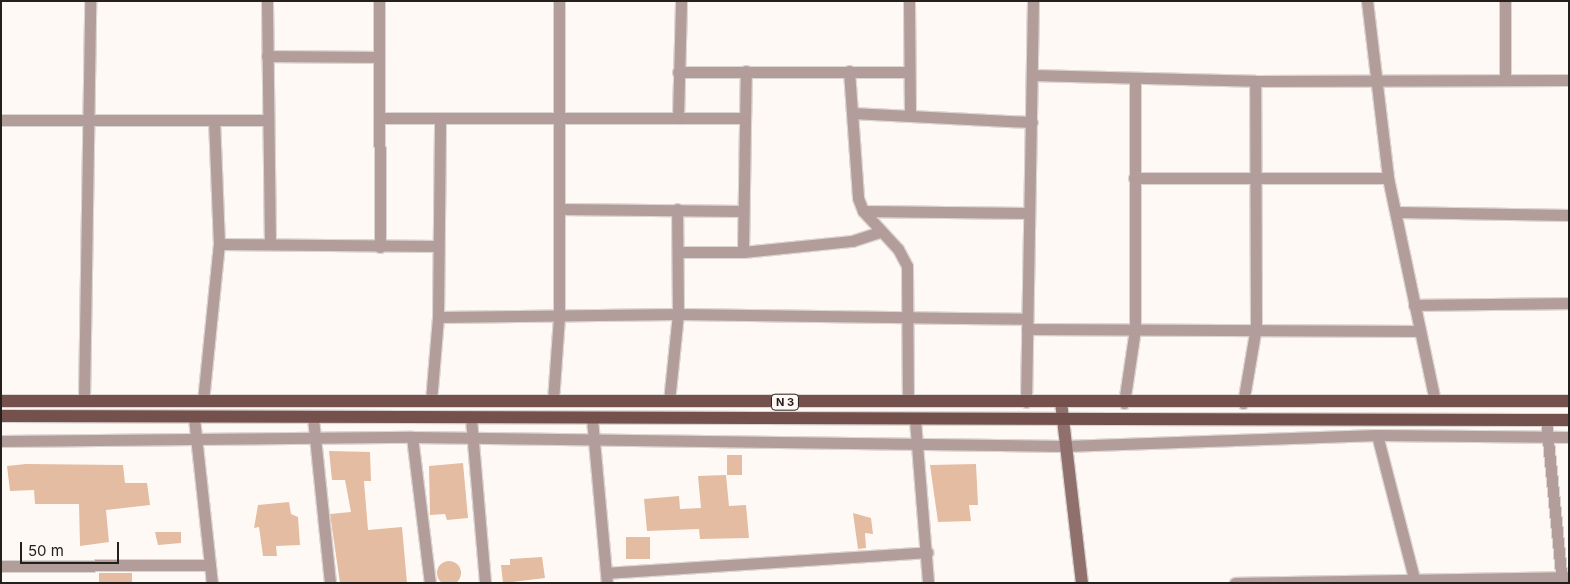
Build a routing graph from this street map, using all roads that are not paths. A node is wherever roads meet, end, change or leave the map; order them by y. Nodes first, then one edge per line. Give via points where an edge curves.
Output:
1 (90, 1) edge
2 (267, 1) edge
3 (379, 1) edge
4 (559, 1) edge
5 (680, 1) edge
6 (909, 1) edge
7 (1033, 1) edge
8 (1367, 1) edge
9 (1505, 1) edge
10 (267, 56) junction
11 (379, 57) junction
12 (746, 71) junction
13 (849, 71) junction
14 (678, 72) junction
15 (907, 72) junction
16 (1032, 76) junction
17 (1135, 79) junction
18 (1505, 80) junction
19 (1569, 80) edge
20 (1255, 82) junction
21 (1376, 82) junction
22 (852, 113) junction
23 (910, 115) junction
24 (381, 118) junction
25 (440, 118) junction
26 (559, 118) junction
27 (678, 118) junction
28 (743, 118) junction
29 (1, 120) edge
30 (267, 120) junction
31 (92, 122) junction
32 (214, 122) junction
33 (1032, 122) junction
34 (1134, 178) junction
35 (1388, 178) junction
36 (1254, 179) junction
37 (559, 209) junction
38 (677, 209) junction
39 (743, 211) junction
40 (863, 211) junction
41 (1396, 212) junction
42 (1029, 213) junction
43 (1569, 215) edge
44 (880, 232) junction
45 (219, 244) junction
46 (270, 244) junction
47 (438, 246) junction
48 (380, 247) junction
49 (678, 252) junction
50 (743, 252) junction
51 (1569, 303) edge
52 (1414, 305) junction
53 (678, 314) junction
54 (438, 317) junction
55 (559, 317) junction
56 (908, 320) junction
57 (1027, 324) junction
58 (1256, 327) junction
59 (1135, 329) junction
60 (1419, 331) junction
61 (1, 400) edge
62 (84, 400) junction
63 (203, 401) junction
64 (430, 401) junction
65 (553, 401) junction
66 (669, 401) junction
67 (908, 401) junction
68 (1569, 401) edge
69 (1026, 402) junction
70 (1061, 402) junction
71 (1435, 402) junction
72 (1124, 403) junction
73 (1243, 403) junction
74 (1, 416) edge
75 (194, 418) junction
76 (313, 418) junction
77 (471, 418) junction
78 (592, 419) junction
79 (914, 420) junction
80 (1546, 420) junction
81 (1569, 420) edge
82 (1062, 421) junction
83 (1377, 435) junction
84 (1548, 436) junction
85 (1569, 436) edge
86 (412, 437) junction
87 (472, 438) junction
88 (593, 438) junction
89 (194, 439) junction
90 (314, 440) junction
91 (1, 441) edge
92 (915, 446) junction
93 (1064, 446) junction
94 (928, 552) junction
95 (210, 565) junction
96 (1, 566) edge
97 (607, 578) edge
98 (1414, 578) junction
99 (1564, 579) edge
100 (1430, 580) edge
101 (212, 583) edge
102 (330, 583) edge
103 (430, 583) edge
104 (486, 583) edge
105 (928, 583) edge
106 (1082, 583) edge
107 (1235, 583) edge

1 - 31 street
2 - 10 street
3 - 11 street
4 - 26 street
5 - 14 street
6 - 15 street
7 - 16 street
8 - 21 street
9 - 18 street
10 - 11 street
10 - 30 street
11 - 24 street
12 - 13 street
12 - 14 street
12 - 28 street
13 - 15 street
13 - 22 street
14 - 27 street
15 - 23 street
16 - 17 street
16 - 33 street
17 - 20 street
17 - 34 street
18 - 19 street
18 - 21 street
20 - 21 street
20 - 36 street
21 - 35 street
22 - 23 street
22 - 40 street
23 - 33 street
24 - 25 street
24 - 48 street
25 - 26 street
25 - 47 street
26 - 27 street
26 - 37 street
27 - 28 street
28 - 39 street
29 - 31 street
30 - 32 street
30 - 46 street
31 - 32 street
31 - 62 street
32 - 45 street
33 - 42 street
34 - 36 street
34 - 59 street
35 - 36 street
35 - 41 street
36 - 58 street
37 - 38 street
37 - 55 street
38 - 39 street
38 - 49 street
39 - 50 street
40 - 42 street
40 - 44 street
41 - 43 street
41 - 52 street
42 - 57 street
44 - 50 street via 852,241
44 - 56 street via 898,249 907,266
45 - 46 street
45 - 63 street
46 - 48 street
47 - 48 street
47 - 54 street
49 - 50 street
49 - 53 street
51 - 52 street
52 - 60 street
53 - 55 street
53 - 56 street
53 - 66 street
54 - 55 street
54 - 64 street
55 - 65 street
56 - 57 street
56 - 67 street
57 - 59 street
57 - 69 street
58 - 59 street
58 - 60 street
58 - 73 street
59 - 72 street
60 - 71 street
61 - 62 main road, N 3
62 - 63 main road, N 3
63 - 64 main road, N 3
64 - 65 main road, N 3
65 - 66 main road, N 3
66 - 67 main road, N 3
67 - 69 main road, N 3
68 - 71 main road, N 3
69 - 70 main road, N 3
70 - 72 main road, N 3
70 - 82 street
71 - 73 main road, N 3
72 - 73 main road, N 3
74 - 75 main road, N 3
75 - 76 main road, N 3
75 - 89 street
76 - 77 main road, N 3
76 - 90 street
77 - 78 main road, N 3
77 - 87 street
78 - 79 main road, N 3
78 - 88 street
79 - 82 main road, N 3
79 - 92 street
80 - 81 main road, N 3
80 - 82 main road, N 3
80 - 84 street
82 - 93 street
83 - 84 street
83 - 93 street
83 - 98 street
84 - 85 street
84 - 99 street
86 - 87 street
86 - 90 street
86 - 103 street
87 - 88 street
87 - 104 street
88 - 92 street
88 - 97 street
89 - 90 street
89 - 91 street
89 - 95 street
90 - 102 street
92 - 93 street
92 - 94 street
93 - 106 street
94 - 97 street
94 - 105 street
95 - 96 street
95 - 101 street
98 - 100 street
98 - 107 street
99 - 100 street

